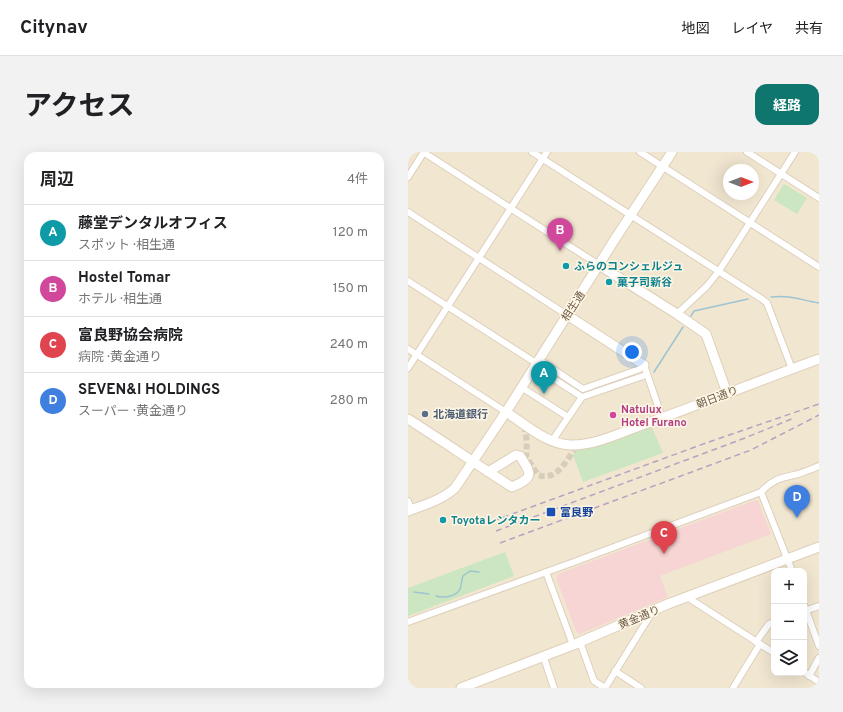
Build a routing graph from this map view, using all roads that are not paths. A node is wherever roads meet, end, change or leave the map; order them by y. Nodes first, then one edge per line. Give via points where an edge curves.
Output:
1 (423, 152) edge
2 (532, 152) edge
3 (547, 152) edge
4 (640, 152) edge
5 (672, 152) edge
6 (747, 152) edge
7 (796, 152) edge
8 (543, 159) junction
9 (663, 167) junction
10 (782, 174) junction
11 (408, 178) edge
12 (819, 198) edge
13 (511, 208) junction
14 (408, 212) edge
15 (630, 215) junction
16 (750, 223) junction
17 (480, 258) junction
18 (599, 265) junction
19 (819, 267) edge
20 (719, 271) junction
21 (408, 281) edge
22 (448, 306) junction
23 (677, 314) junction
24 (567, 315) junction
25 (408, 349) edge
26 (417, 355) junction
27 (819, 360) edge
28 (540, 365) junction
29 (642, 367) junction
30 (408, 368) edge
31 (792, 369) junction
32 (643, 376) dead end
33 (521, 387) junction
34 (727, 393) junction
35 (582, 397) junction
36 (506, 412) junction
37 (568, 417) junction
38 (662, 418) junction
39 (408, 419) edge
40 (552, 441) junction
41 (473, 461) junction
42 (819, 466) edge
43 (488, 472) dead end
44 (761, 492) junction
45 (408, 501) edge
46 (410, 511) edge
47 (819, 548) edge
48 (788, 559) junction
49 (791, 568) edge
50 (546, 572) junction
51 (687, 597) junction
52 (819, 606) edge
53 (807, 609) edge
54 (653, 611) junction
55 (807, 614) edge
56 (408, 622) edge
57 (771, 623) edge
58 (577, 643) junction
59 (758, 643) junction
60 (819, 646) edge
61 (771, 651) edge
62 (543, 655) junction
63 (819, 658) edge
64 (615, 671) junction
65 (807, 674) edge
66 (819, 682) edge
67 (460, 688) edge
68 (554, 688) edge
69 (605, 688) edge
70 (641, 688) edge
71 (732, 688) edge

1 - 11 street
1 - 13 street
2 - 8 street
3 - 8 street
4 - 9 street
5 - 9 street, 相生通
6 - 10 street
7 - 10 street
8 - 13 street
8 - 15 street
9 - 15 street, 相生通
9 - 16 street
10 - 12 street
10 - 16 street
13 - 17 street
13 - 18 street
14 - 17 street
15 - 18 street, 相生通
15 - 20 street
16 - 19 street
16 - 20 street
17 - 22 street
17 - 24 street
18 - 23 street
18 - 24 street, 相生通
20 - 23 street
20 - 31 street via 767,303
21 - 22 street
22 - 26 street
22 - 28 street
23 - 34 street via 706,334
24 - 28 street, 相生通
24 - 29 street
25 - 26 street
26 - 30 street
26 - 36 street
27 - 31 street, 朝日通り
28 - 29 street via 583,389
28 - 33 street, 相生通
28 - 35 street
29 - 38 street
31 - 34 street, 朝日通り
32 - 35 street
33 - 36 street, 相生通
33 - 37 street
34 - 38 street, 朝日通り
35 - 37 street
36 - 40 street, 朝日通り
36 - 41 street, 相生通
37 - 40 street
38 - 40 street, 朝日通り via 584,444 569,445
39 - 41 street
41 - 43 street
41 - 46 street, 相生通 via 450,493
42 - 44 street via 775,480
44 - 48 street
44 - 50 street
45 - 46 street
47 - 48 street, 黄金通り
48 - 49 street
48 - 51 street, 黄金通り
50 - 56 street
50 - 58 street
51 - 54 street, 黄金通り
51 - 59 street
52 - 53 street
54 - 58 street, 黄金通り
54 - 64 street
55 - 60 street
57 - 59 street
58 - 62 street, 黄金通り
58 - 69 street via 594,681
59 - 61 street
59 - 71 street
62 - 67 street, 黄金通り
62 - 68 street
63 - 65 street
64 - 69 street
64 - 70 street
65 - 66 street

